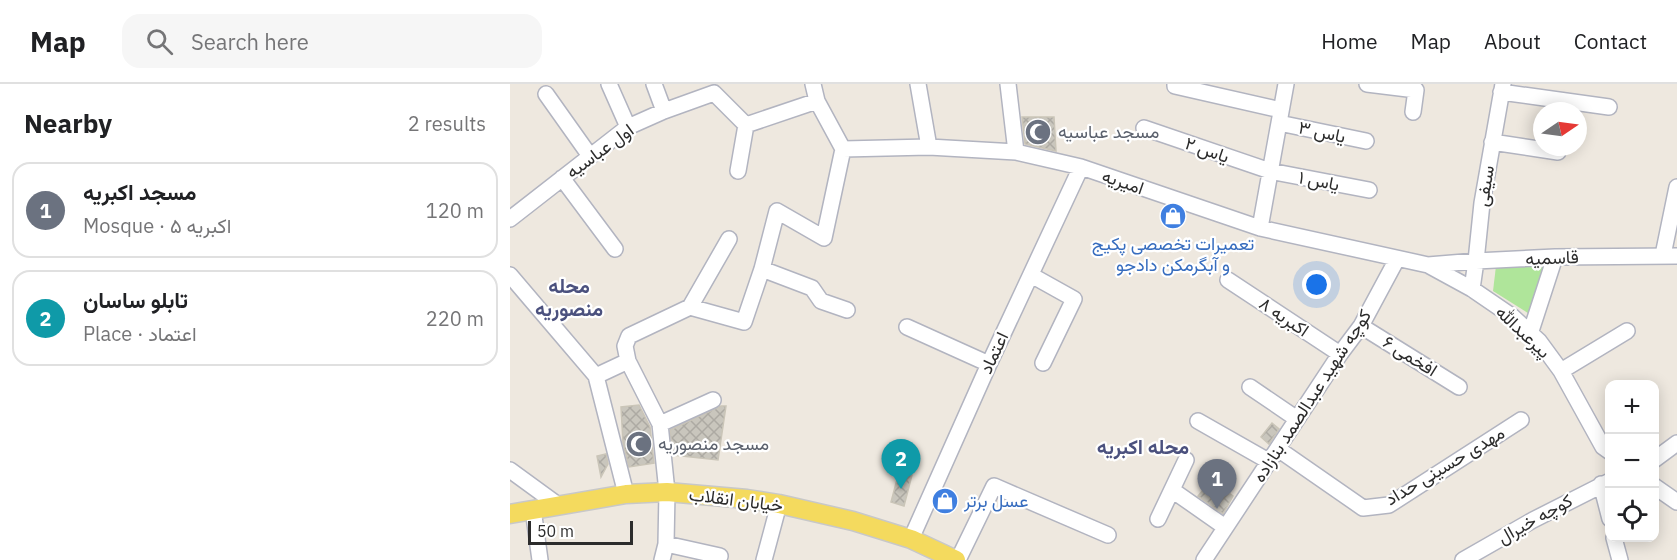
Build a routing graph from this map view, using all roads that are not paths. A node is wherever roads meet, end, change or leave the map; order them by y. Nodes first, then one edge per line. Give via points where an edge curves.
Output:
1 (609, 84) edge
2 (654, 84) edge
3 (813, 84) edge
4 (918, 84) edge
5 (1008, 84) edge
6 (1175, 84) edge
7 (1286, 84) edge
8 (1367, 84) edge
9 (1502, 88) edge
10 (546, 94) dead end
11 (818, 101) junction
12 (1609, 107) dead end
13 (664, 111) junction
14 (1413, 112) dead end
15 (1280, 117) junction
16 (746, 125) junction
17 (628, 127) junction
18 (1144, 129) dead end
19 (1366, 141) dead end
20 (1492, 142) junction
21 (929, 147) junction
22 (1533, 148) edge
23 (843, 149) junction
24 (1016, 152) junction
25 (590, 156) junction
26 (1081, 168) junction
27 (738, 171) dead end
28 (1270, 171) junction
29 (562, 178) junction
30 (1677, 187) edge
31 (1369, 190) dead end
32 (510, 219) edge
33 (1260, 228) junction
34 (729, 239) dead end
35 (615, 249) dead end
36 (1670, 256) edge
37 (1555, 257) junction
38 (1397, 259) junction
39 (1476, 261) junction
40 (1428, 265) junction
41 (762, 269) junction
42 (510, 275) edge
43 (1031, 275) junction
44 (1228, 279) dead end
45 (1472, 288) junction
46 (690, 307) junction
47 (847, 310) dead end
48 (1360, 326) junction
49 (907, 327) dead end
50 (1628, 331) dead end
51 (1530, 334) junction
52 (1340, 354) junction
53 (628, 360) junction
54 (989, 363) junction
55 (1043, 363) dead end
56 (1561, 371) junction
57 (596, 376) junction
58 (1250, 387) dead end
59 (1459, 387) dead end
60 (713, 400) dead end
61 (1298, 419) junction
62 (1521, 420) dead end
63 (1198, 421) dead end
64 (660, 424) junction
65 (1677, 443) edge
66 (1605, 448) edge
67 (1278, 449) junction
68 (1659, 456) edge
69 (1186, 460) dead end
70 (1270, 462) junction
71 (510, 470) edge
72 (1605, 482) edge
73 (1657, 488) edge
74 (1172, 490) junction
75 (667, 492) junction
76 (626, 494) junction
77 (1677, 502) edge
78 (779, 504) junction
79 (558, 505) junction
80 (533, 509) junction
81 (510, 514) edge
82 (1158, 519) dead end
83 (1225, 527) junction
84 (1108, 535) dead end
85 (911, 539) junction
86 (1615, 542) edge
87 (666, 544) junction
88 (720, 556) dead end
89 (1208, 558) edge
90 (540, 560) edge
91 (662, 560) edge
92 (764, 560) edge
93 (957, 560) edge
94 (1462, 560) edge
95 (1620, 560) edge

1 - 17 street
2 - 13 street
3 - 11 street
4 - 21 street
5 - 24 street
6 - 15 street, یاس ۳
7 - 15 street
8 - 14 street via 1416,90
9 - 12 street
9 - 20 street, سیفی
10 - 25 street
11 - 16 street
11 - 23 street
13 - 16 street, اول عباسیه via 714,93
13 - 17 street, اول عباسیه
15 - 19 street, یاس ۳
15 - 28 street
16 - 27 street
17 - 25 street, اول عباسیه
18 - 28 street, یاس ۲
20 - 22 street
20 - 39 street, سیفی
21 - 23 street, امیریه
21 - 24 street, امیریه
23 - 41 street via 824,238 777,211
24 - 26 street, امیریه
25 - 29 street, اول عباسیه
26 - 33 street, امیریه
26 - 43 street, اعتماد
28 - 31 street, یاس ۱
28 - 33 street
29 - 32 street, اول عباسیه
29 - 35 street
30 - 36 street
33 - 38 street, امیریه
34 - 46 street
36 - 37 street, قاسمیه
37 - 39 street, قاسمیه
37 - 51 street
38 - 40 street, پیرعبدالله
38 - 48 street, کوچه شهید عبدالصمد بنازاده
39 - 40 street, قاسمیه
39 - 45 street, سیفی
40 - 45 street, پیرعبدالله
41 - 46 street via 744,322
41 - 47 street via 812,288 821,301
42 - 57 street
43 - 54 street, اعتماد
43 - 55 street via 1074,299
44 - 52 street, اکبریه ۸
45 - 51 street, پیرعبدالله
46 - 53 street via 628,336
48 - 52 street, کوچه شهید عبدالصمد بنازاده
48 - 59 street, افخمی ۶
49 - 54 street
50 - 56 street
51 - 56 street, پیرعبدالله
52 - 61 street, کوچه شهید عبدالصمد بنازاده
53 - 57 street
53 - 64 street
54 - 85 street, اعتماد
56 - 66 street, پیرعبدالله
57 - 76 street
58 - 61 street
60 - 64 street
61 - 67 street, کوچه شهید عبدالصمد بنازاده
62 - 67 street, مهدی حسینی حداد via 1389,505 1363,508
63 - 70 street
64 - 75 street
65 - 68 street
67 - 70 street, کوچه شهید عبدالصمد بنازاده
69 - 74 street
70 - 83 street, کوچه شهید عبدالصمد بنازاده
71 - 79 street
72 - 94 street, کوچه خیرال
73 - 77 street
74 - 82 street
74 - 83 street
75 - 76 main road, خیابان انقلاب
75 - 78 main road, خیابان انقلاب
75 - 87 street
76 - 79 main road, خیابان انقلاب
78 - 85 main road, خیابان انقلاب
78 - 92 street
79 - 80 main road, خیابان انقلاب
80 - 81 main road, خیابان انقلاب
80 - 90 street
83 - 89 street, کوچه شهید عبدالصمد بنازاده
84 - 93 street via 994,486
85 - 93 main road, خیابان انقلاب
86 - 95 street
87 - 88 street
87 - 91 street

